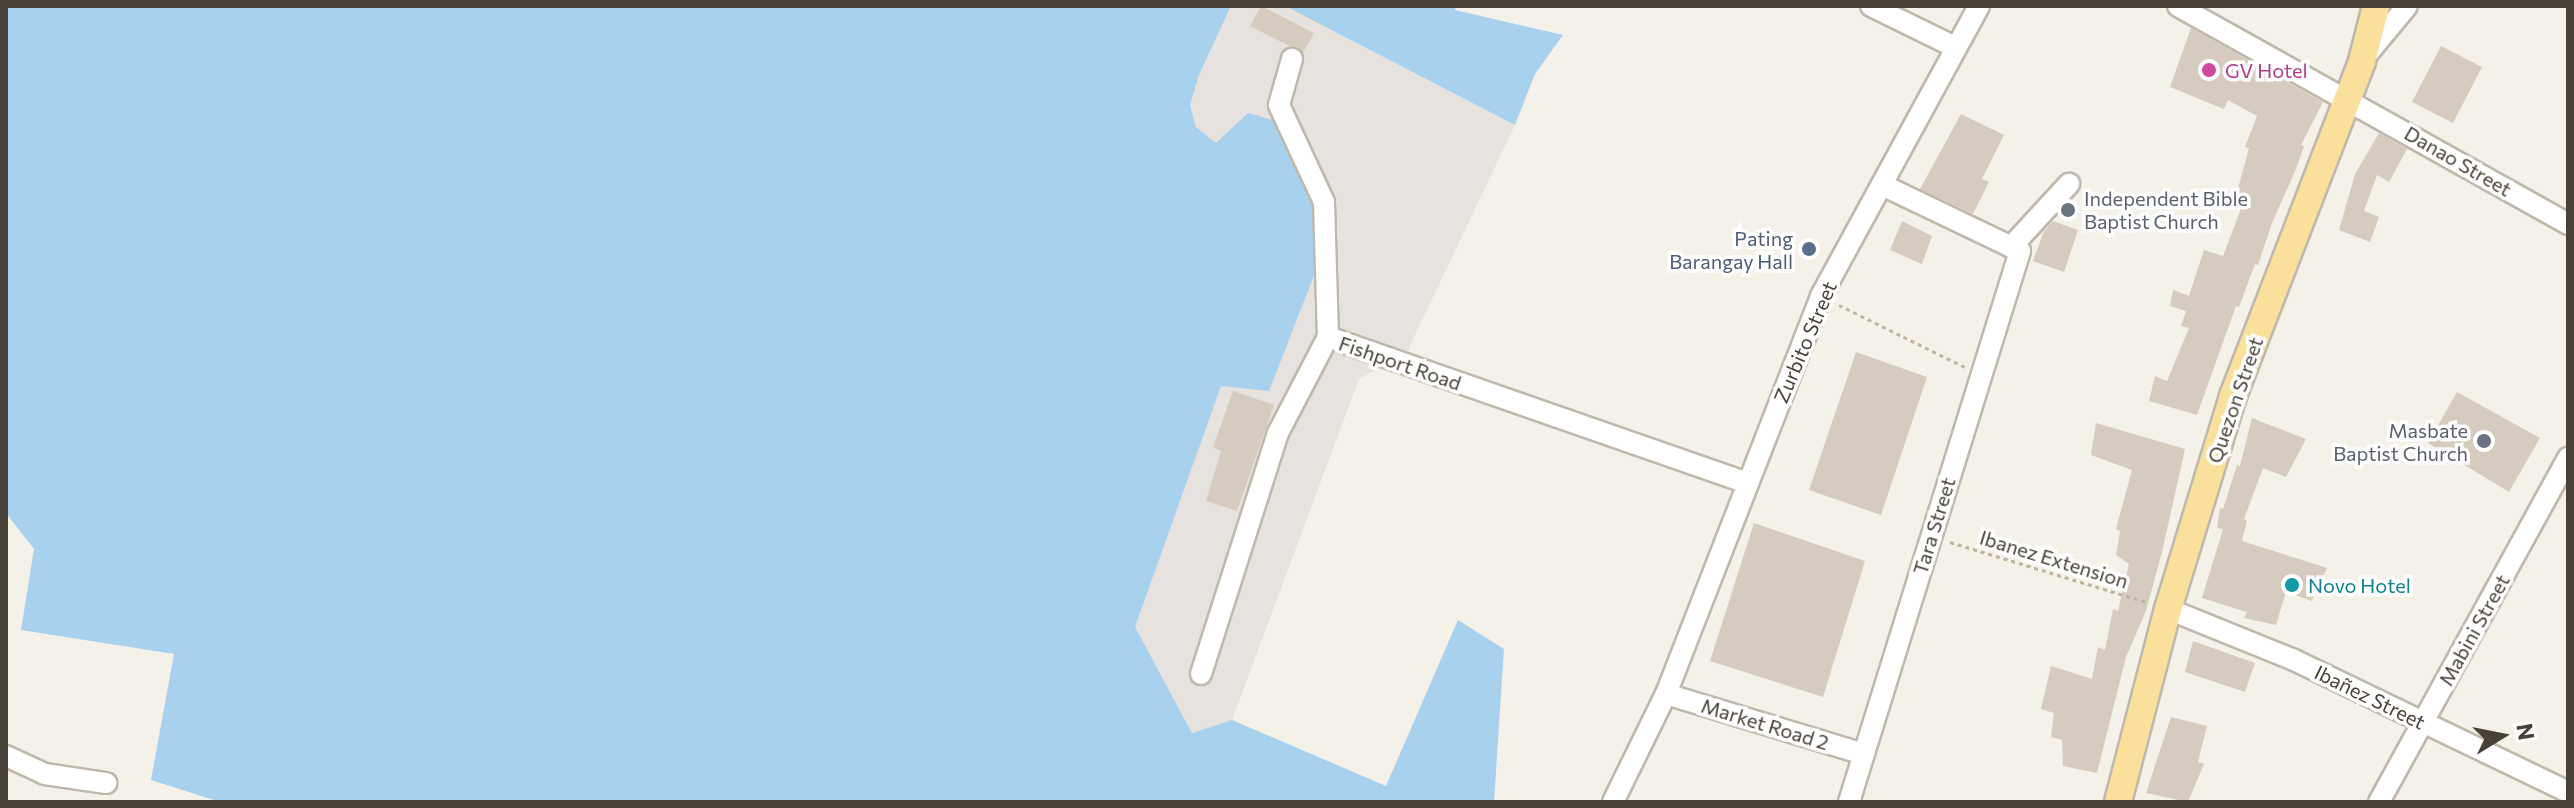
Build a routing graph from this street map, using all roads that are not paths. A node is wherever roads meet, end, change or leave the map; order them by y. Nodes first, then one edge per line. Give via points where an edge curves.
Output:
1 (1871, 6) edge
2 (1979, 6) edge
3 (2178, 6) edge
4 (2376, 6) edge
5 (2407, 6) edge
6 (1955, 47) junction
7 (1292, 59) dead end
8 (2362, 61) junction
9 (2347, 98) junction
10 (2069, 184) dead end
11 (1882, 185) junction
12 (2568, 224) edge
13 (2016, 249) junction
14 (1328, 337) junction
15 (2568, 458) edge
16 (1747, 483) junction
17 (2168, 609) junction
18 (1201, 674) dead end
19 (1666, 694) junction
20 (2424, 723) junction
21 (1863, 754) junction
22 (6, 756) edge
23 (106, 783) dead end
24 (2568, 792) edge
25 (1613, 802) edge
26 (1849, 802) edge
27 (2118, 802) edge
28 (2379, 802) edge

1 - 6 street
2 - 6 street, Zurbito Street
3 - 9 street, Danao Street
4 - 8 main road, Quezon Street
5 - 8 street
6 - 11 street, Zurbito Street
7 - 14 street, Fishport Road via 1279,105 1324,202
8 - 9 main road, Quezon Street
9 - 12 street, Danao Street
9 - 17 main road, Quezon Street via 2233,396
10 - 13 street
11 - 13 street
11 - 16 street, Zurbito Street via 1821,296
13 - 21 street, Tara Street
14 - 16 street, Fishport Road
14 - 18 street via 1278,433
15 - 20 street, Mabini Street
16 - 19 street, Zurbito Street
17 - 20 street, Ibañez Street via 2292,659
17 - 27 main road, Quezon Street
19 - 21 street, Market Road 2
19 - 25 street, Zurbito Street
20 - 24 street, Ibañez Street
20 - 28 street, Mabini Street
21 - 26 street, Tara Street
22 - 23 street via 45,774

